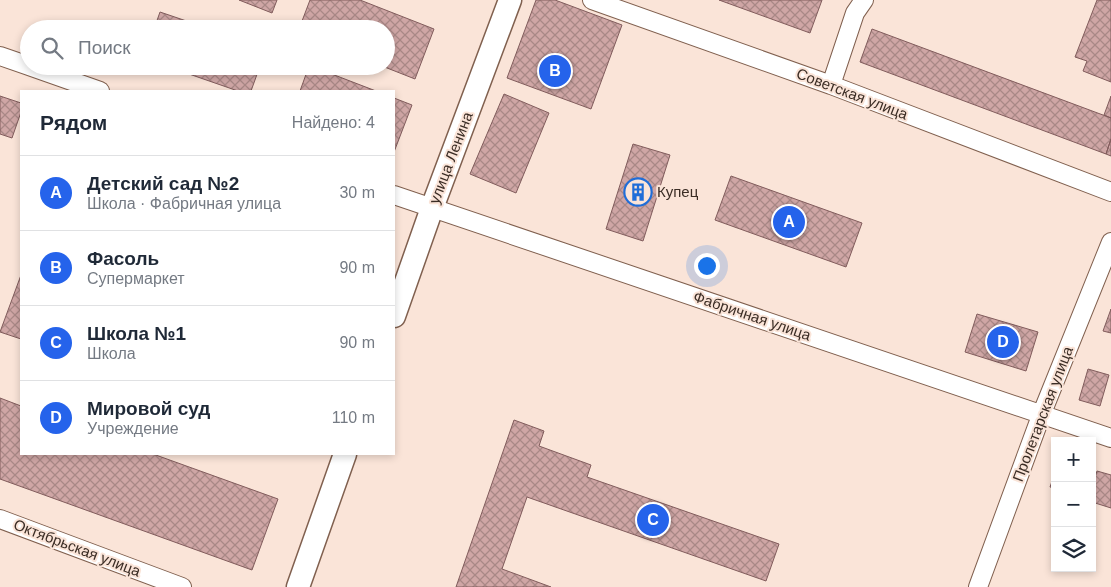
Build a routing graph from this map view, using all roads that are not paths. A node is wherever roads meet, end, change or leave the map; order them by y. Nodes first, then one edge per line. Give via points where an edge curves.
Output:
1 (510, 0) edge
2 (592, 0) edge
3 (864, 0) edge
4 (0, 56) edge
5 (20, 63) edge
6 (55, 75) edge
7 (831, 85) junction
8 (97, 90) edge
9 (1111, 192) edge
10 (395, 195) edge
11 (432, 208) junction
12 (1111, 242) edge
13 (395, 313) edge
14 (1042, 413) junction
15 (1111, 438) edge
16 (345, 455) edge
17 (0, 519) edge
18 (182, 587) edge
19 (298, 587) edge
20 (978, 587) edge

1 - 11 street, улица Ленина
2 - 7 street, Советская улица
3 - 7 street via 855,13
4 - 5 street
6 - 8 street
7 - 9 street, Советская улица
10 - 11 street, Фабричная улица
11 - 13 street, улица Ленина
11 - 14 street, Фабричная улица
12 - 14 street, Пролетарская улица
14 - 15 street, Фабричная улица
14 - 20 street, Пролетарская улица
16 - 19 street
17 - 18 street, Октябрьская улица

